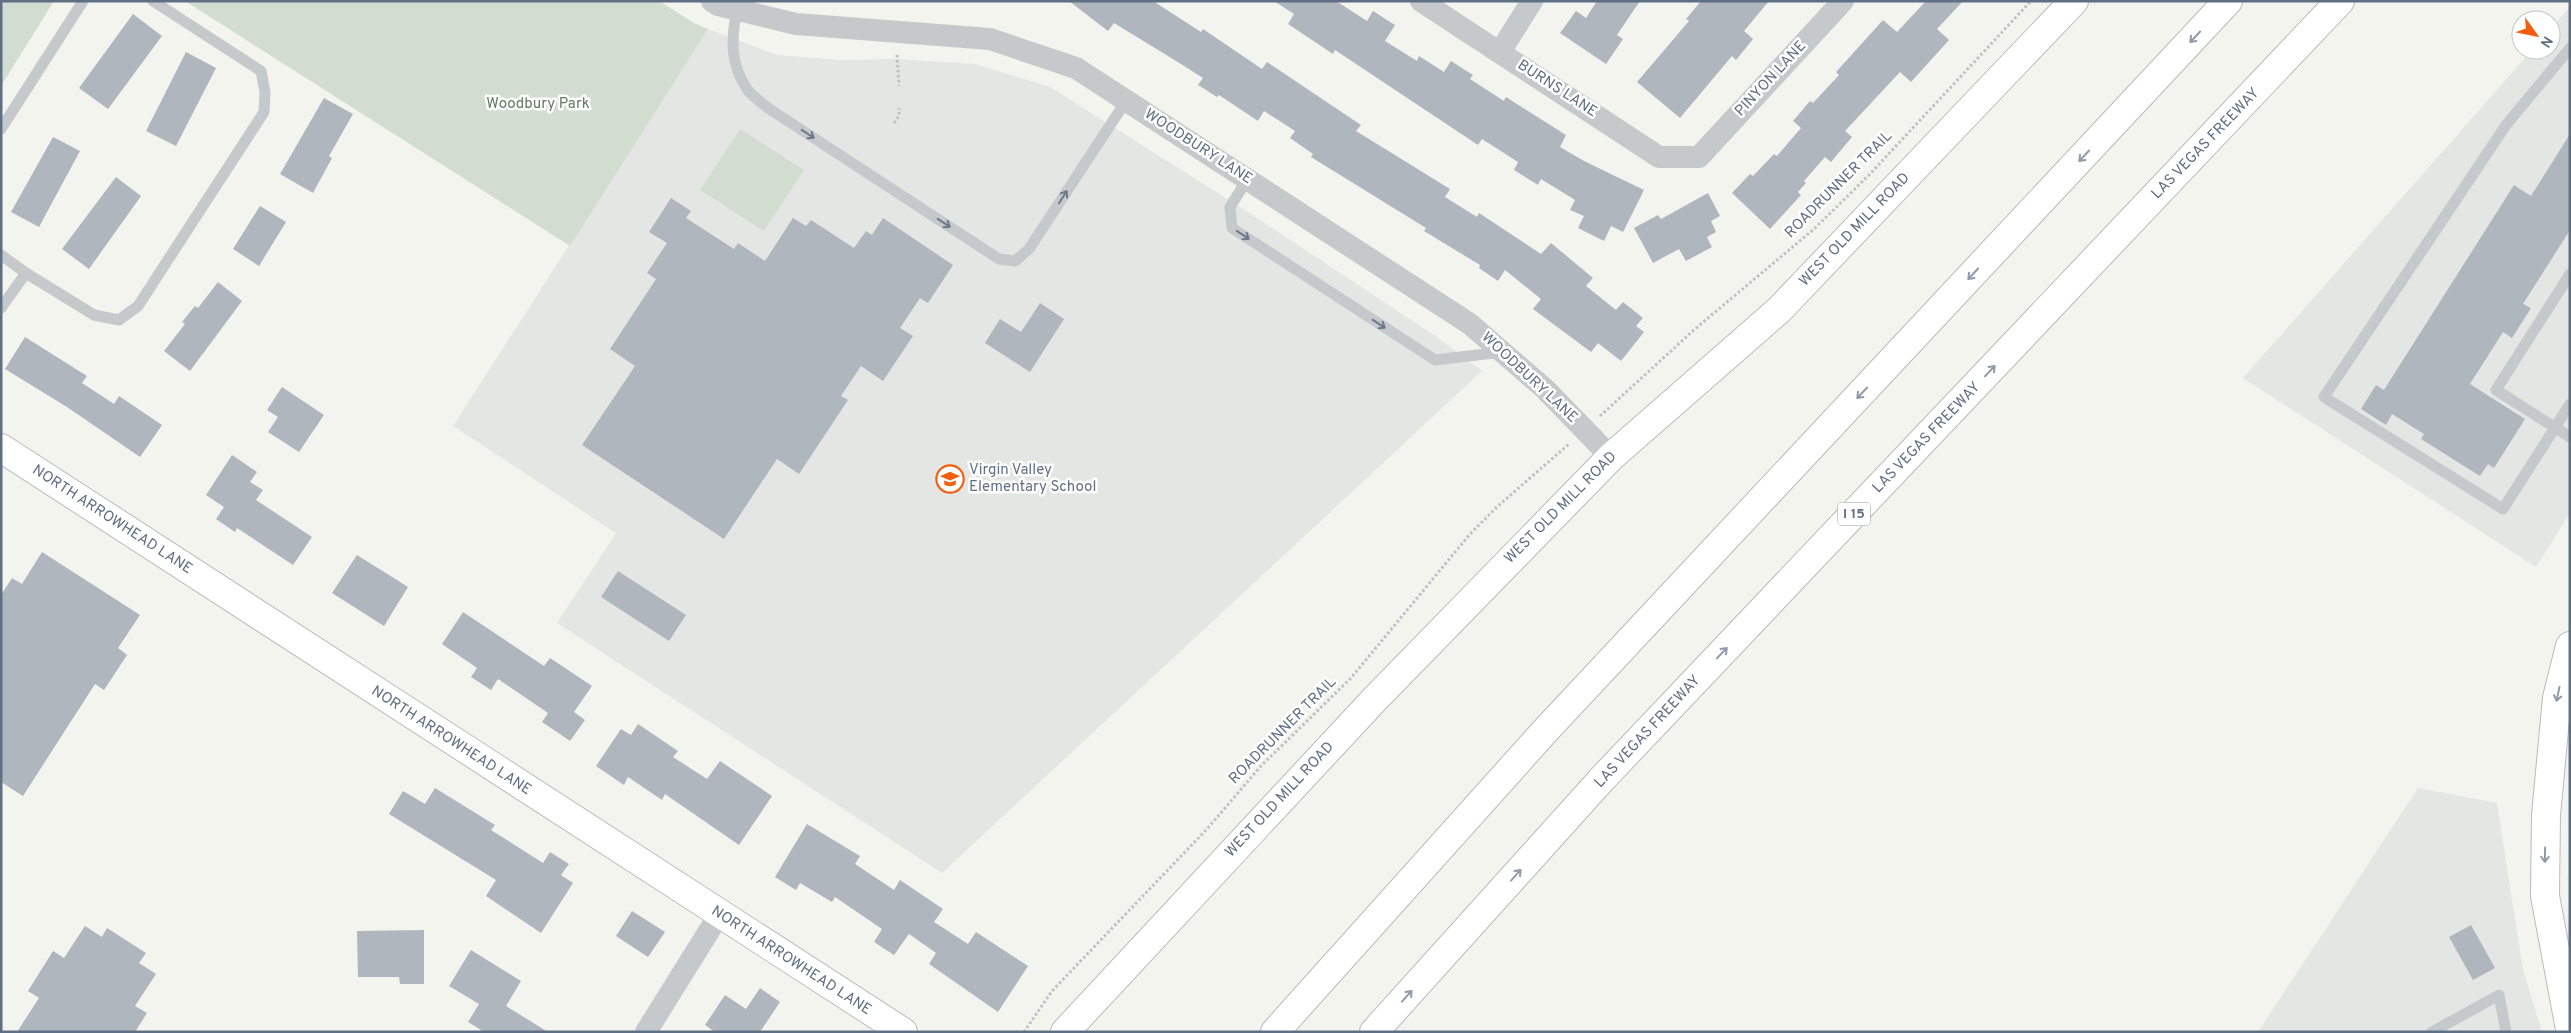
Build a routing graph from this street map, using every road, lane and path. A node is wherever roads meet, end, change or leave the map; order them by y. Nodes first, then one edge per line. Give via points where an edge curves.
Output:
1 (83, 1) edge
2 (153, 1) edge
3 (712, 1) edge
4 (1421, 1) edge
5 (1532, 1) edge
6 (1843, 1) edge
7 (2031, 1) edge
8 (2074, 1) edge
9 (2228, 1) edge
10 (2340, 1) edge
11 (737, 10) junction
12 (2570, 48) edge
13 (1500, 52) junction
14 (896, 55) dead end
15 (899, 86) dead end
16 (1126, 101) junction
17 (899, 108) dead end
18 (894, 123) dead end
19 (1, 129) edge
20 (1699, 157) joint
21 (1247, 180) junction
22 (1, 256) edge
23 (26, 273) junction
24 (2570, 274) edge
25 (1, 308) edge
26 (1502, 352) junction
27 (2570, 404) edge
28 (1605, 411) dead end
29 (2555, 427) junction
30 (2570, 437) edge
31 (1, 448) edge
32 (1563, 450) dead end
33 (1611, 457) junction
34 (2570, 646) edge
35 (719, 915) junction
36 (2570, 1029) edge
37 (646, 1032) edge
38 (903, 1032) edge
39 (1024, 1032) edge
40 (1065, 1032) edge
41 (1275, 1032) edge
42 (1374, 1032) edge
43 (2432, 1032) edge
44 (2506, 1032) edge

1 - 19 lane
2 - 23 lane via 261,71 264,112 138,306 119,320 94,315
3 - 11 street, WOODBURY LANE
4 - 13 street, BURNS LANE
5 - 13 street
6 - 20 street, PINYON LANE
7 - 28 path, ROADRUNNER TRAIL via 1869,175 1814,229
8 - 33 main road, WEST OLD MILL ROAD via 1779,310
9 -> 41 main road via 1545,731
42 -> 10 main road, LAS VEGAS FREEWAY / I 15 via 1602,779
11 - 16 street, WOODBURY LANE via 796,24 990,39 1076,68
11 -> 16 lane via 732,54 747,90 768,108 1000,259 1015,261 1029,249
12 - 29 lane via 2506,125 2324,397 2503,509
13 - 20 street, BURNS LANE via 1659,157
14 - 15 path
16 - 21 street, WOODBURY LANE
17 - 18 path via 899,116
21 - 26 street, WOODBURY LANE via 1470,324
21 -> 26 lane via 1230,207 1232,228 1435,360
22 - 23 lane
23 - 25 lane
24 - 29 lane via 2496,390
26 - 33 street, WOODBURY LANE via 1545,389
27 - 29 lane
29 - 30 lane
31 - 35 main road, NORTH ARROWHEAD LANE
32 - 39 path, ROADRUNNER TRAIL via 1470,534 1351,678 1261,766 1052,991
33 - 40 main road, WEST OLD MILL ROAD via 1367,707
34 -> 36 main road via 2556,698 2546,815 2544,896
35 - 37 street
35 - 38 main road, NORTH ARROWHEAD LANE
43 - 44 lane via 2499,995

